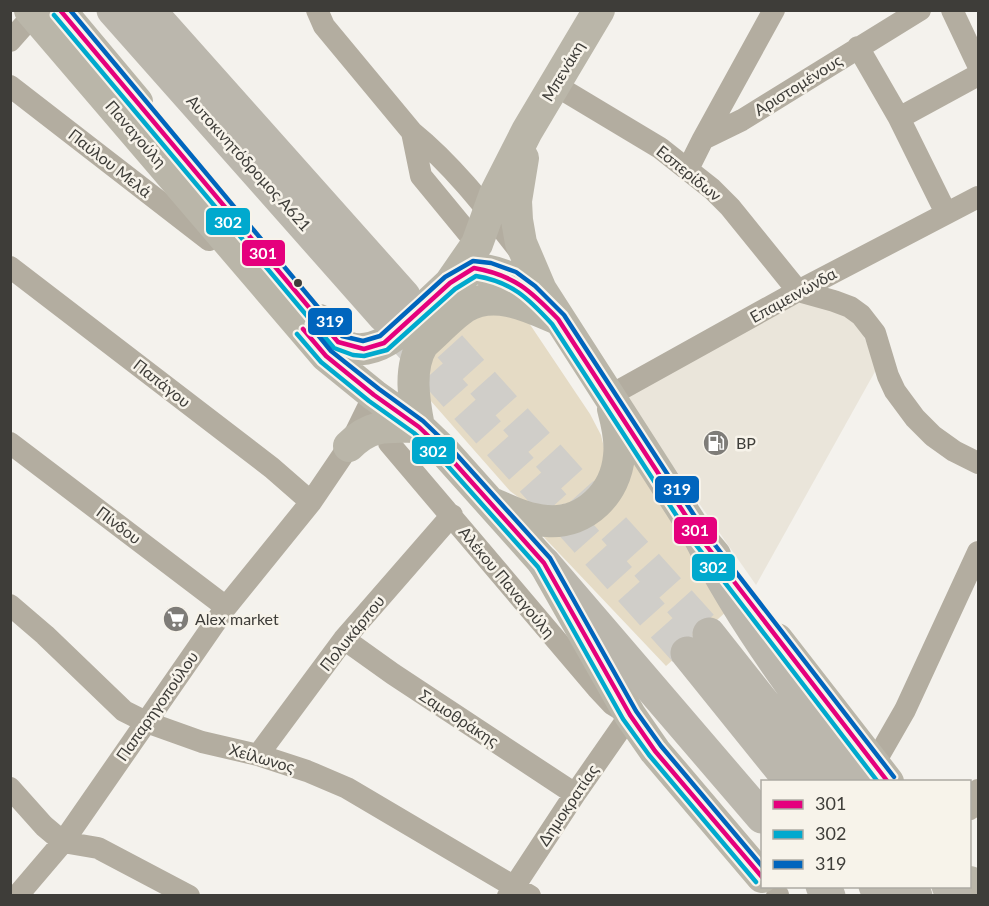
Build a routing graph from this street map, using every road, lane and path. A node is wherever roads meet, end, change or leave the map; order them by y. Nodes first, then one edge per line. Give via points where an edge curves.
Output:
1 (113, 10) edge
2 (599, 10) edge
3 (774, 10) edge
4 (920, 10) edge
5 (952, 10) edge
6 (317, 11) edge
7 (41, 12) edge
8 (156, 31) edge
9 (10, 41) edge
10 (858, 47) junction
11 (978, 65) edge
12 (978, 75) edge
13 (555, 85) junction
14 (10, 86) edge
15 (899, 118) junction
16 (527, 131) junction
17 (412, 132) junction
18 (703, 139) junction
19 (688, 169) junction
20 (978, 197) edge
21 (489, 211) junction
22 (946, 213) junction
23 (209, 240) dead end
24 (529, 264) junction
25 (10, 267) edge
26 (467, 276) junction
27 (798, 291) junction
28 (394, 316) junction
29 (558, 319) junction
30 (374, 395) junction
31 (609, 396) junction
32 (419, 427) junction
33 (10, 443) edge
34 (389, 443) dead end
35 (350, 446) junction
36 (978, 463) edge
37 (486, 500) junction
38 (311, 502) junction
39 (452, 515) junction
40 (699, 536) joint
41 (978, 552) edge
42 (544, 563) junction
43 (10, 605) edge
44 (226, 608) junction
45 (344, 639) junction
46 (630, 715) junction
47 (146, 722) junction
48 (258, 756) junction
49 (876, 776) edge
50 (790, 780) edge
51 (824, 780) edge
52 (10, 788) edge
53 (978, 790) edge
54 (575, 794) junction
55 (971, 805) edge
56 (761, 815) edge
57 (63, 842) junction
58 (761, 876) edge
59 (517, 893) edge
60 (17, 896) edge
61 (189, 896) edge

1 - 8 highway, Αυτοκινητόδρομος Α621
2 - 13 main road, Μπενάκη
3 - 18 street
4 - 10 street, Αριστομένους
5 - 11 street
6 - 17 street via 324,26
7 - 9 street
7 - 28 main road, Παναγούλη via 338,342 364,349 384,343
7 - 30 main road, Παναγούλη via 326,356
8 - 28 highway, Αυτοκινητόδρομος Α621
10 - 15 street
10 - 18 street, Αριστομένους via 742,120
12 - 15 street
13 - 16 main road, Μπενάκη
13 - 19 street, Εσπερίδων
14 - 23 street, Παύλου Μελά
15 - 22 street
16 - 21 main road, Παναγούλη
16 - 24 main road via 516,201 521,243
17 - 21 street
17 - 26 street via 421,176
18 - 19 street
19 - 27 street, Εσπερίδων via 730,207
20 - 22 street, Επαμεινώνδα
21 - 24 street
21 - 26 main road, Παναγούλη
22 - 27 street, Επαμεινώνδα
24 - 29 main road
25 - 38 street, Παπάγου
26 - 28 main road, Παναγούλη
26 - 29 main road via 494,300 510,300
26 - 32 main road via 419,351 414,374
27 - 31 street, Επαμεινώνδα
27 - 36 street via 850,307 861,315 875,333 895,390 915,418 933,436
28 - 30 main road
29 - 31 main road
30 - 32 main road, Παναγούλη
30 - 35 street, Παπαρηγοπούλου
31 - 37 main road via 620,454 611,485 593,507 566,520 550,522 520,516
31 - 40 main road
32 - 35 main road via 374,429
32 - 37 main road, Παναγούλη
33 - 44 street, Πίνδου
34 - 39 street, Αλέκου Παναγούλη
35 - 38 street, Παπαρηγοπούλου
37 - 42 main road, Παναγούλη
38 - 44 street, Παπαρηγοπούλου
39 - 45 street, Πολυκάρπου
39 - 46 street, Αλέκου Παναγούλη via 597,688
40 - 49 highway via 723,583 801,700
41 - 49 street
42 - 46 main road, Παναγούλη
42 - 56 highway
43 - 47 street, Χείλωνος via 109,699
44 - 47 street, Παπαρηγοπούλου
45 - 48 street, Πολυκάρπου
45 - 54 street, Σαμοθράκης
46 - 54 street, Δημοκρατίας
46 - 58 main road via 655,751
47 - 48 street, Χείλωνος
47 - 57 street, Παπαρηγοπούλου
48 - 59 street, Χείλωνος via 347,788
50 - 51 highway via 698,644
52 - 57 street
53 - 55 street
54 - 59 street, Δημοκρατίας
57 - 60 street, Παπαρηγοπούλου
57 - 61 street via 98,848

